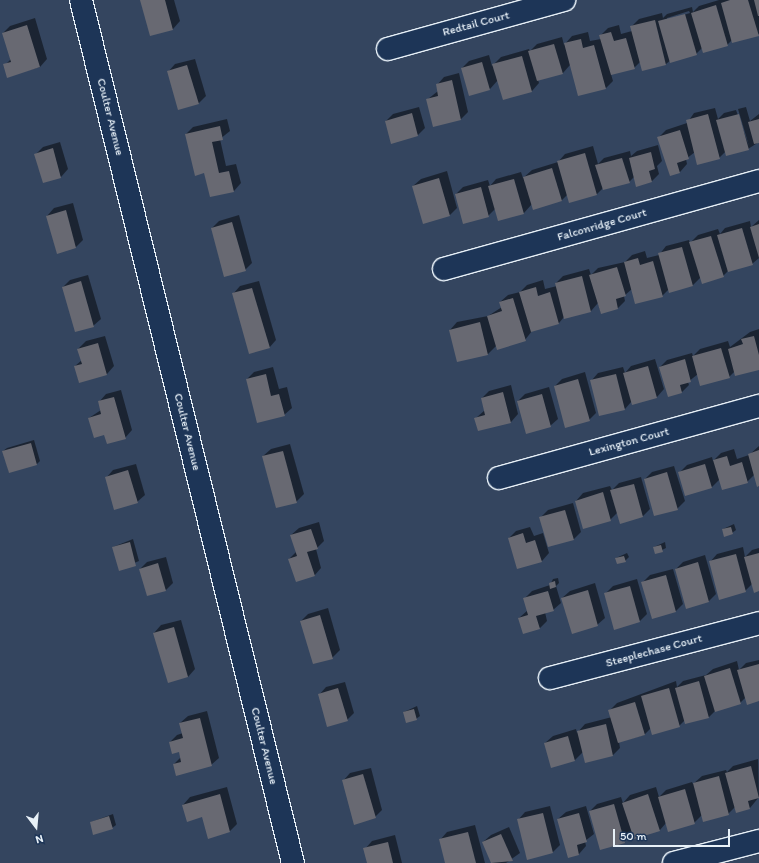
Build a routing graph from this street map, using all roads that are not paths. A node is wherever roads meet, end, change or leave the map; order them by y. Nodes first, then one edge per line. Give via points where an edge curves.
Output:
1 (81, 0) edge
2 (564, 0) edge
3 (388, 49) dead end
4 (759, 181) edge
5 (444, 269) dead end
6 (759, 406) edge
7 (499, 478) dead end
8 (759, 623) edge
9 (550, 678) dead end
10 (759, 840) edge
11 (293, 863) edge
12 (674, 863) edge

1 - 11 street, Coulter Avenue
2 - 3 street, Redtail Court
4 - 5 street, Falconridge Court
6 - 7 street, Lexington Court
8 - 9 street, Steeplechase Court
10 - 12 street

